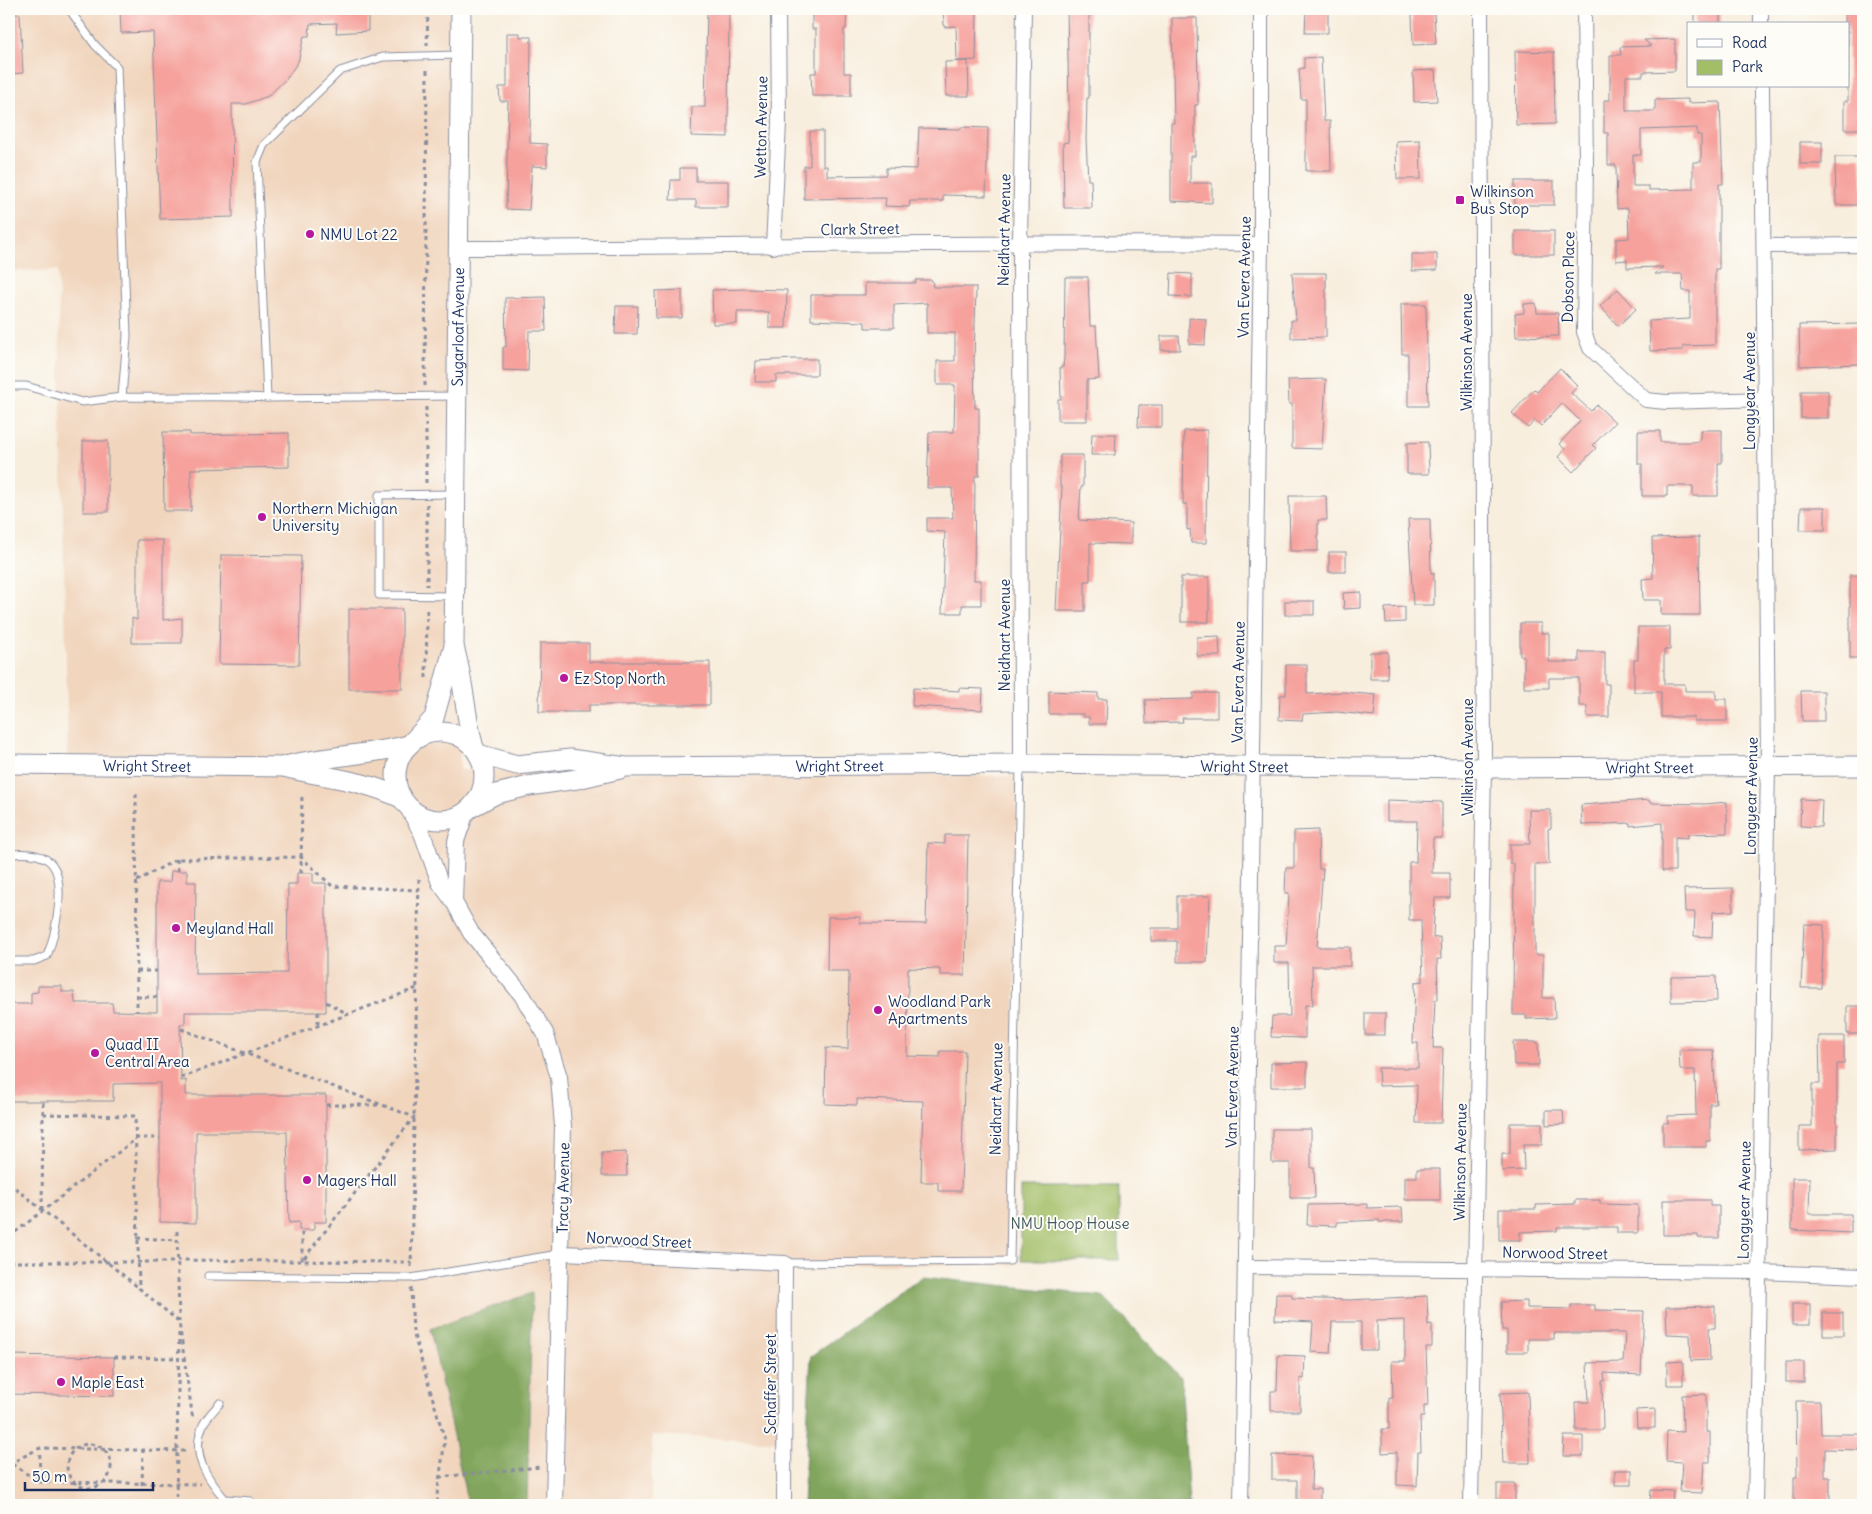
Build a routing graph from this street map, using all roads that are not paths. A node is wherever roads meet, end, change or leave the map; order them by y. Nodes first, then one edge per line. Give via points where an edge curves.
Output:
1 (69, 9) edge
2 (461, 9) edge
3 (778, 9) edge
4 (1024, 9) edge
5 (1262, 9) edge
6 (1481, 9) edge
7 (1584, 9) edge
8 (1760, 9) edge
9 (1761, 22) edge
10 (461, 55) junction
11 (1762, 88) edge
12 (1020, 242) junction
13 (1261, 244) junction
14 (1863, 245) edge
15 (1765, 246) junction
16 (773, 247) junction
17 (459, 248) junction
18 (9, 386) edge
19 (457, 396) junction
20 (122, 397) junction
21 (267, 398) junction
22 (1766, 399) junction
23 (456, 494) junction
24 (455, 596) junction
25 (454, 646) junction
26 (411, 743) junction
27 (476, 751) junction
28 (9, 764) edge
29 (1020, 764) junction
30 (1768, 765) junction
31 (284, 766) junction
32 (1863, 766) edge
33 (626, 767) junction
34 (1253, 767) junction
35 (1484, 768) junction
36 (404, 802) junction
37 (469, 809) junction
38 (9, 854) edge
39 (454, 902) junction
40 (9, 961) edge
41 (562, 1253) junction
42 (1010, 1261) joint
43 (785, 1263) junction
44 (1246, 1267) junction
45 (1475, 1268) junction
46 (1759, 1272) junction
47 (208, 1276) dead end
48 (1863, 1276) edge
49 (220, 1404) dead end
50 (250, 1501) dead end
51 (554, 1505) edge
52 (784, 1505) edge
53 (1240, 1505) edge
54 (1471, 1505) edge
55 (1755, 1505) edge

1 - 20 lane via 95,45 117,67 127,336
2 - 10 main road, Sugarloaf Avenue
3 - 16 street, Wetton Avenue via 779,123
4 - 12 street, Neidhart Avenue
5 - 13 street, Van Evera Avenue
6 - 35 street, Wilkinson Avenue
7 - 22 street, Dobson Place via 1584,332 1590,348 1646,400
8 - 9 street
10 - 17 main road, Sugarloaf Avenue
10 - 21 lane via 383,57 340,71 264,145 257,162
11 - 15 street, Longyear Avenue
12 - 13 street, Clark Street
12 - 16 street, Clark Street
12 - 29 street, Neidhart Avenue
13 - 34 street, Van Evera Avenue
14 - 15 street
15 - 22 street, Longyear Avenue
16 - 17 street, Clark Street
17 - 19 main road, Sugarloaf Avenue
18 - 20 lane via 26,386 82,402
19 - 21 lane
19 - 23 main road, Sugarloaf Avenue
20 - 21 lane
22 - 30 street, Longyear Avenue
23 - 24 main road, Sugarloaf Avenue
23 - 24 lane via 378,495 379,595
24 - 25 main road, Sugarloaf Avenue
25 - 26 main road, Sugarloaf Avenue via 434,718
25 - 27 main road, Sugarloaf Avenue
26 - 27 main road via 432,733 444,732 457,736
26 - 31 main road, Wright Street via 375,753 322,758
26 - 36 main road via 401,756 395,775
27 - 33 main road, Wright Street via 516,765 570,759
27 - 37 main road via 483,767 484,781 480,794
28 - 31 main road, Wright Street
29 - 33 main road, Wright Street
29 - 34 main road, Wright Street
29 - 42 lane, Neidhart Avenue
30 - 32 main road, Wright Street
30 - 35 main road, Wright Street
30 - 46 street, Longyear Avenue
31 - 36 main road, Wright Street via 383,789
33 - 37 main road, Wright Street via 496,794
34 - 35 main road, Wright Street
34 - 44 street, Van Evera Avenue
35 - 45 street, Wilkinson Avenue
36 - 37 main road via 418,815 432,820 454,819
36 - 39 street, Tracy Avenue via 422,833 440,883
37 - 39 street via 456,841
38 - 40 lane via 42,857 51,863 58,879 59,899 47,956 34,961
39 - 41 street, Tracy Avenue via 471,933 535,1014 554,1055 562,1097
41 - 43 street, Norwood Street
41 - 47 lane, Norwood Street via 411,1278
41 - 51 street, Tracy Avenue via 557,1325
42 - 43 lane, Norwood Street
43 - 52 street, Schaffer Street
44 - 45 street, Norwood Street
44 - 53 street, Van Evera Avenue
45 - 46 street, Norwood Street
45 - 54 street, Wilkinson Avenue
46 - 48 street, Norwood Street
46 - 55 street, Longyear Avenue
49 - 50 lane via 203,1425 198,1448 205,1475 225,1499

